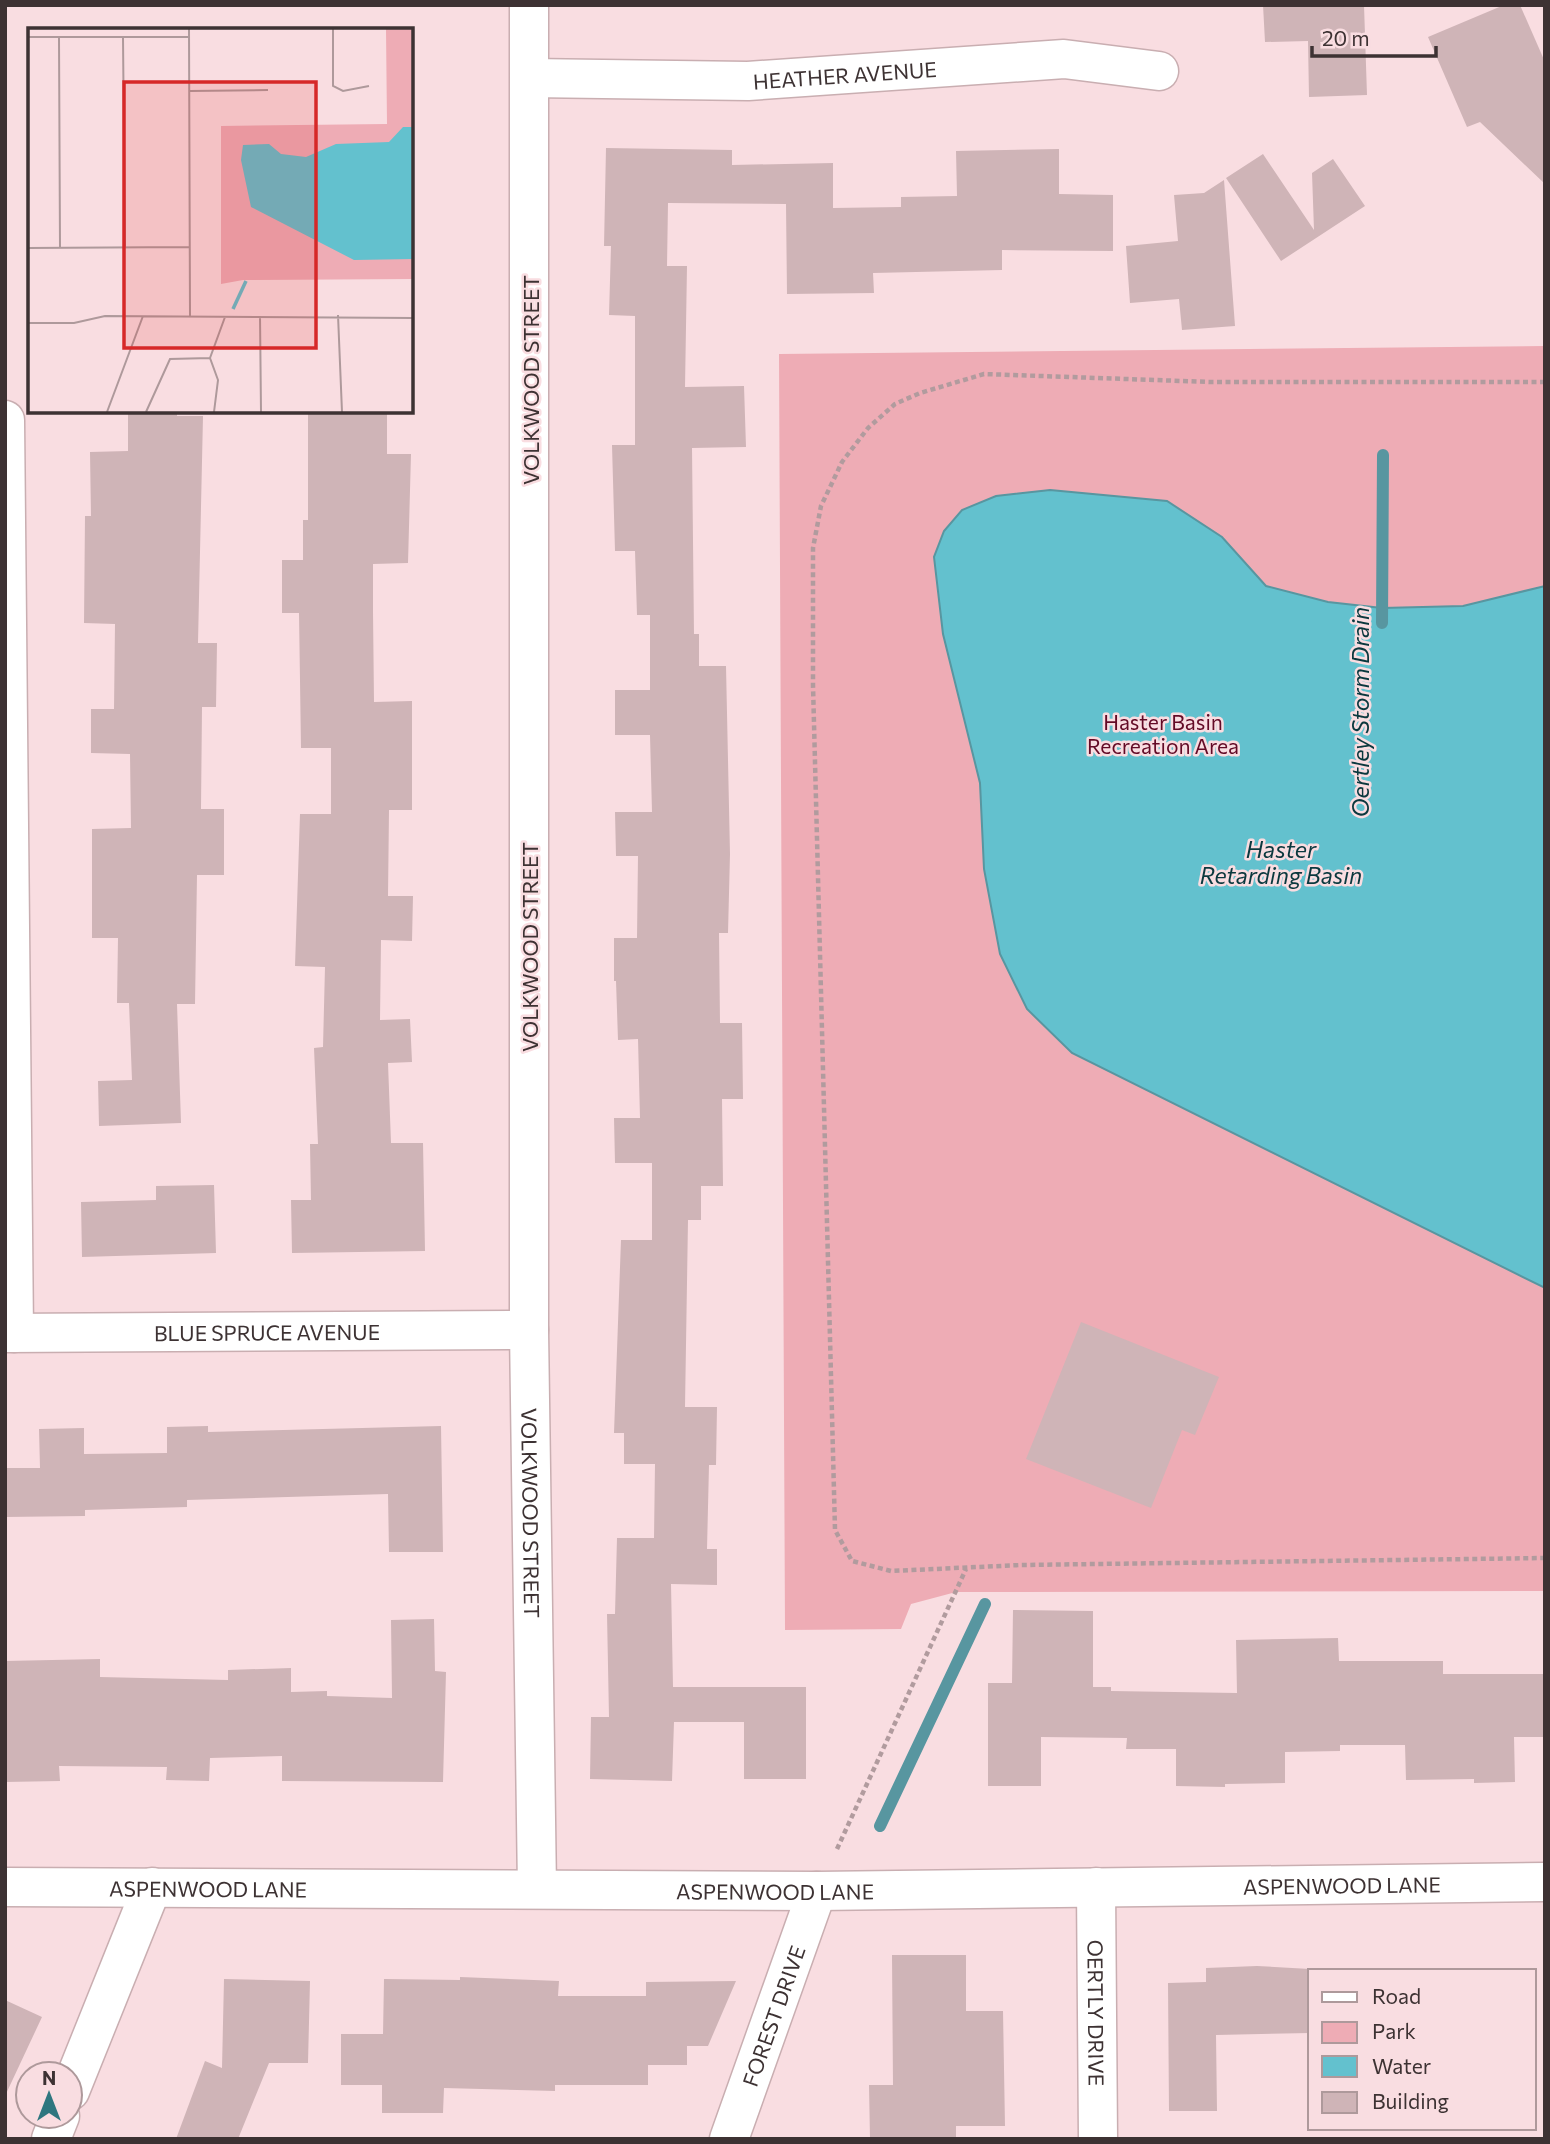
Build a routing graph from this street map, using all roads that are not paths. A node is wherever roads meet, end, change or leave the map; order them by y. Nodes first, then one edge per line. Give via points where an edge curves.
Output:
1 (529, 5) edge
2 (1159, 71) dead end
3 (530, 78) junction
4 (5, 420) edge
5 (529, 1330) junction
6 (9, 1333) edge
7 (1545, 1882) edge
8 (5, 1887) edge
9 (152, 1887) junction
10 (1096, 1887) junction
11 (537, 1889) junction
12 (817, 1891) junction
13 (82, 2060) edge
14 (729, 2139) edge
15 (1098, 2139) edge

1 - 3 street, VOLKWOOD STREET
2 - 3 street, HEATHER AVENUE via 1064,59 748,81
3 - 5 street, VOLKWOOD STREET
4 - 6 street
5 - 6 street, BLUE SPRUCE AVENUE
5 - 11 street, VOLKWOOD STREET
7 - 10 street, ASPENWOOD LANE
8 - 9 street, ASPENWOOD LANE
9 - 11 street, ASPENWOOD LANE
9 - 13 street
10 - 12 street, ASPENWOOD LANE
10 - 15 street, OERTLY DRIVE
11 - 12 street, ASPENWOOD LANE
12 - 14 street, FOREST DRIVE

